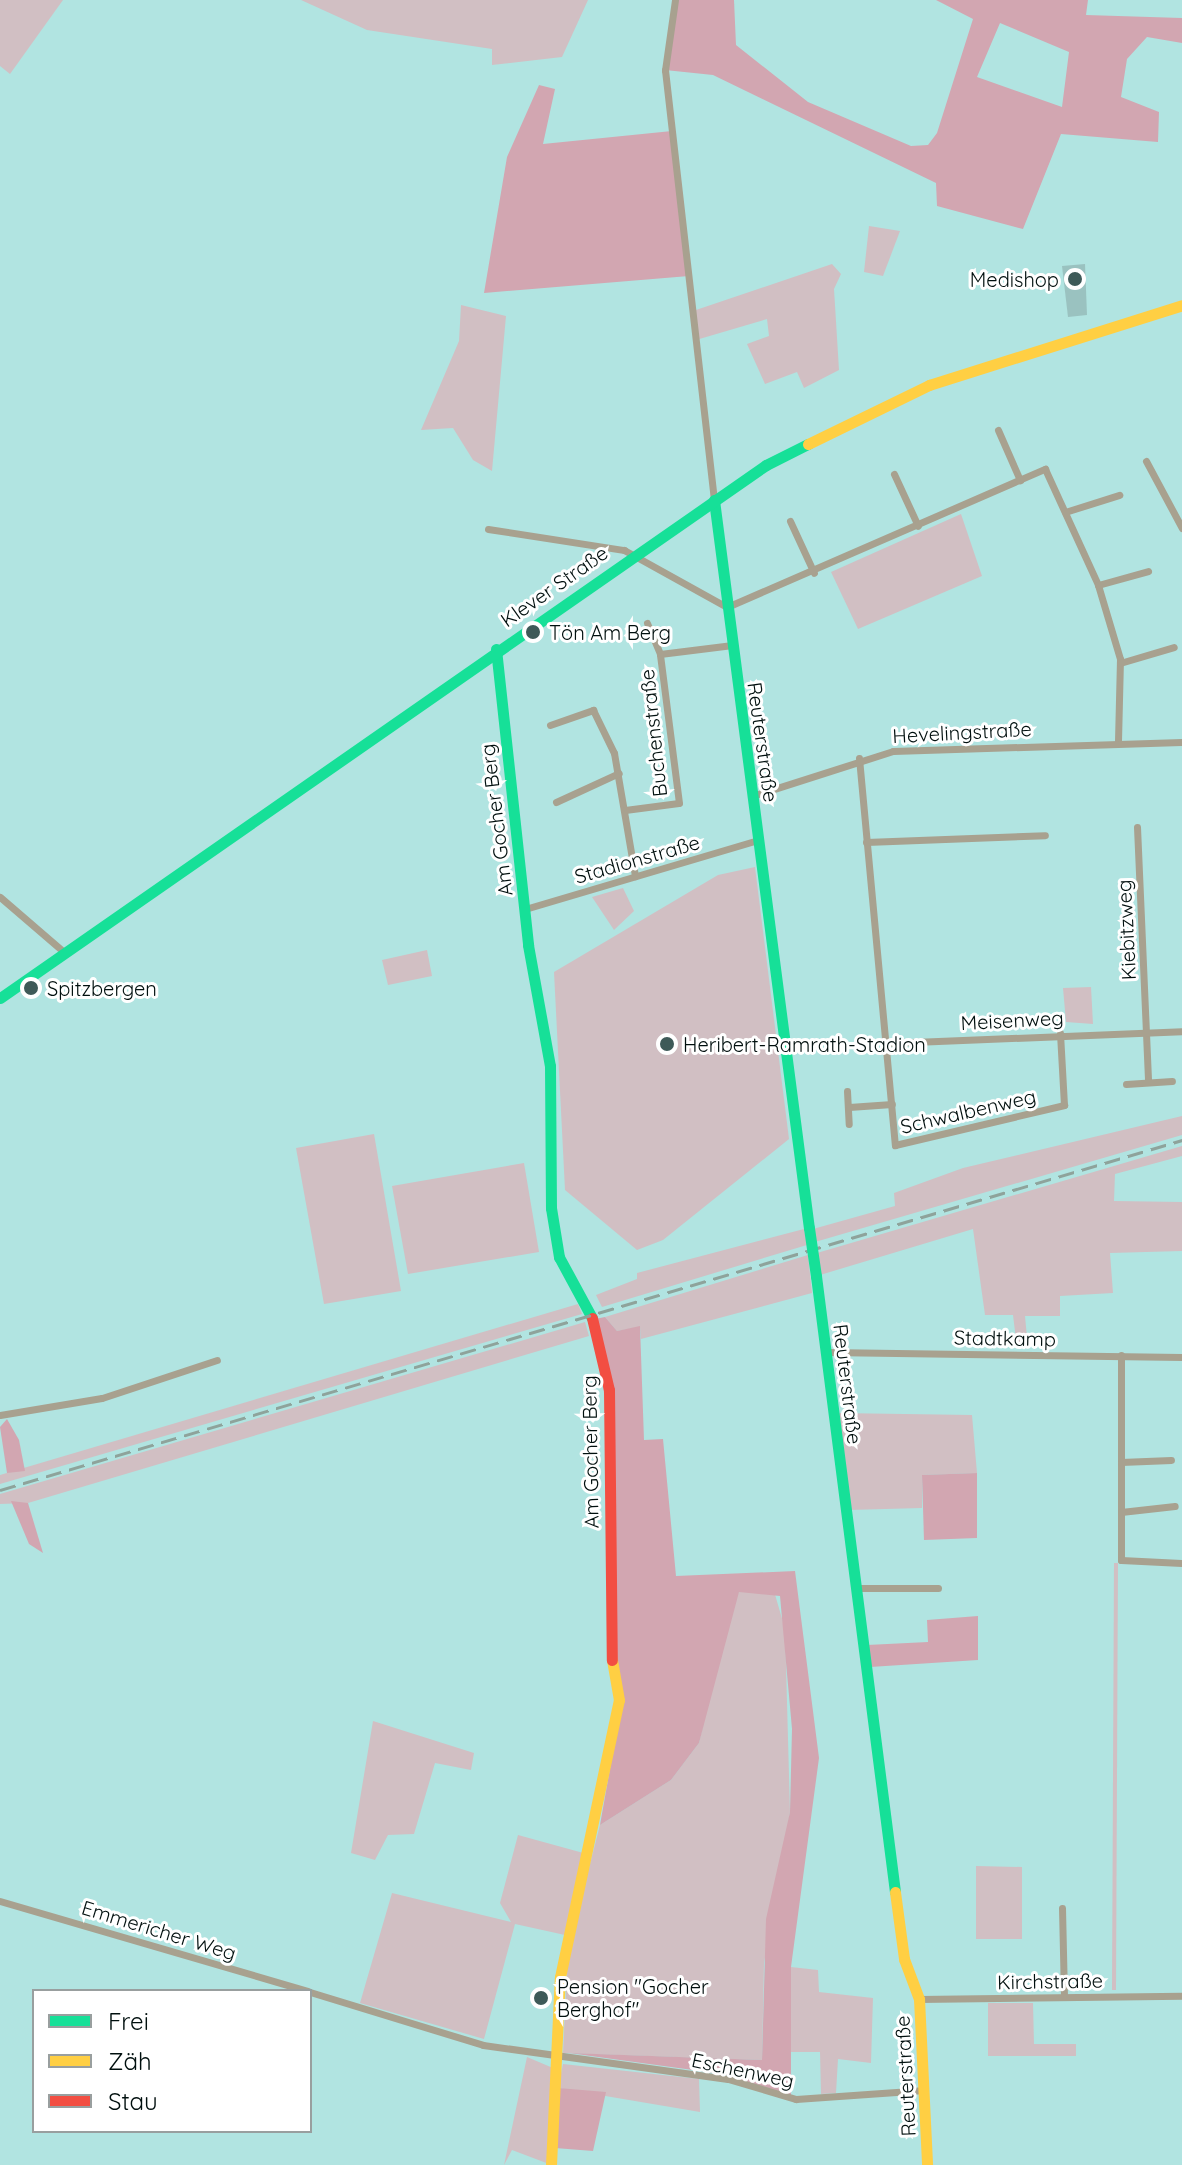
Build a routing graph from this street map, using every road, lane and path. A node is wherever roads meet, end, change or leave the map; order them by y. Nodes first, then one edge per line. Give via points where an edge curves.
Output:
1 (675, 0) edge
2 (1182, 305) edge
3 (998, 430) dead end
4 (1146, 461) dead end
5 (894, 474) dead end
6 (1020, 480) junction
7 (714, 494) junction
8 (1119, 495) dead end
9 (1065, 512) junction
10 (790, 521) dead end
11 (918, 526) junction
12 (1182, 528) edge
13 (488, 529) dead end
14 (632, 554) junction
15 (1148, 571) dead end
16 (814, 573) junction
17 (1098, 585) junction
18 (727, 607) junction
19 (647, 623) dead end
20 (732, 645) junction
21 (1174, 647) dead end
22 (496, 649) junction
23 (660, 654) junction
24 (1120, 663) junction
25 (550, 725) dead end
26 (1118, 742) junction
27 (1182, 742) edge
28 (859, 758) junction
29 (619, 773) junction
30 (752, 796) junction
31 (556, 802) dead end
32 (625, 810) junction
33 (1137, 827) dead end
34 (1045, 835) dead end
35 (758, 840) junction
36 (866, 842) junction
37 (635, 876) junction
38 (0, 897) edge
39 (525, 909) junction
40 (65, 953) junction
41 (0, 998) edge
42 (1147, 1030) junction
43 (1182, 1031) edge
44 (1060, 1033) junction
45 (889, 1043) junction
46 (1172, 1081) dead end
47 (1148, 1082) junction
48 (1126, 1084) dead end
49 (847, 1091) dead end
50 (892, 1104) junction
51 (849, 1107) junction
52 (849, 1124) dead end
53 (827, 1352) junction
54 (1121, 1355) junction
55 (1182, 1357) edge
56 (217, 1360) dead end
57 (0, 1415) edge
58 (1171, 1460) dead end
59 (1121, 1462) junction
60 (1175, 1506) dead end
61 (1121, 1512) junction
62 (1182, 1563) edge
63 (856, 1588) junction
64 (938, 1588) dead end
65 (0, 1901) edge
66 (1062, 1908) dead end
67 (302, 1989) edge
68 (312, 1992) edge
69 (1182, 1996) edge
70 (1064, 1997) junction
71 (919, 1999) junction
72 (556, 2058) junction
73 (925, 2090) junction
74 (551, 2165) edge
75 (927, 2165) edge

1 - 7 street, Reuterstraße via 665,70
2 - 7 street, Klever Straße via 929,385 852,419
3 - 6 street
4 - 12 street
5 - 11 street
6 - 9 street via 1045,469
6 - 11 street
7 - 14 street, Klever Straße
7 - 18 street, Reuterstraße
8 - 9 street
9 - 17 street
10 - 16 street
11 - 16 street
13 - 14 street
14 - 18 street
14 - 22 street, Klever Straße
15 - 17 street
16 - 18 street
17 - 24 street
18 - 20 street, Reuterstraße
19 - 23 street, Buchenstraße
20 - 23 street, Buchenstraße
20 - 30 street, Reuterstraße
21 - 24 street
22 - 39 street, Am Gocher Berg
22 - 40 street, Klever Straße
23 - 32 street, Buchenstraße via 679,803
24 - 26 street
25 - 29 street via 593,710
26 - 27 street, Hevelingstraße
26 - 28 street, Hevelingstraße
28 - 30 street, Hevelingstraße
28 - 36 street
29 - 31 street
29 - 32 street
30 - 35 street, Reuterstraße
32 - 37 street
33 - 42 street, Kiebitzweg
34 - 36 street
35 - 37 street, Stadionstraße
35 - 53 street, Reuterstraße, bridge
36 - 45 street
37 - 39 street, Stadionstraße
38 - 40 street
39 - 72 street, Am Gocher Berg via 550,1066 551,1208 559,1257 594,1321 609,1390 605,1591 619,1700 560,1977
40 - 41 street, Klever Straße
42 - 43 street, Meisenweg
42 - 44 street, Meisenweg
42 - 47 street
44 - 45 street, Meisenweg
44 - 50 street, Schwalbenweg via 1064,1105 895,1145
45 - 50 street, Schwalbenweg
46 - 47 street
47 - 48 street
49 - 51 street
50 - 51 street, Schwalbenweg
51 - 52 street
53 - 54 street, Stadtkamp
53 - 63 street, Reuterstraße
54 - 55 street, Stadtkamp
54 - 59 street
56 - 57 street via 102,1398
58 - 59 street
59 - 61 street
60 - 61 street
61 - 62 street via 1121,1560
63 - 64 street
63 - 71 street, Reuterstraße via 904,1959
65 - 67 street, Emmericher Weg
66 - 70 street
68 - 72 street, Emmericher Weg via 483,2045
69 - 70 street, Kirchstraße
70 - 71 street, Kirchstraße
71 - 73 street, Reuterstraße
72 - 73 street, Eschenweg via 728,2079 796,2099
72 - 74 street, Am Gocher Berg
73 - 75 street, Reuterstraße

